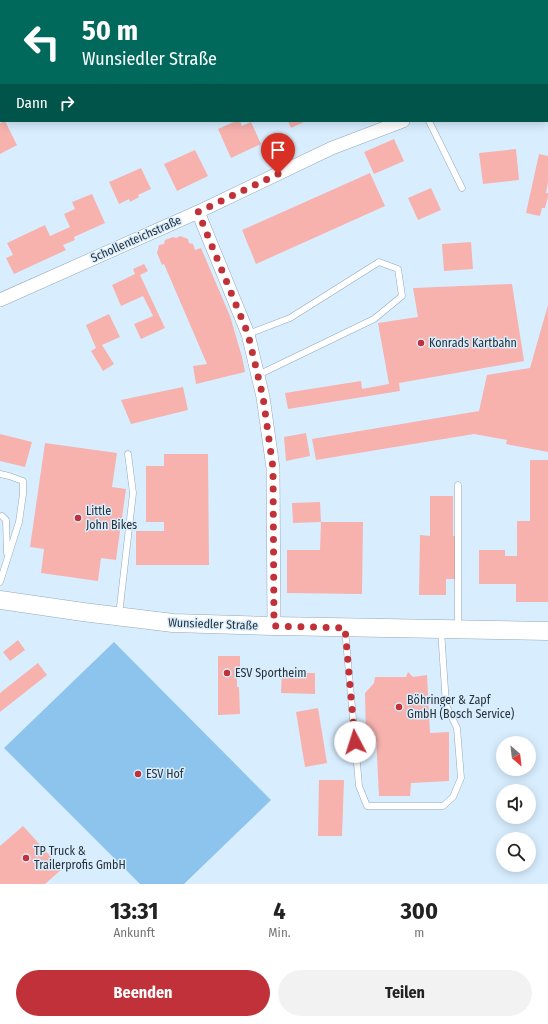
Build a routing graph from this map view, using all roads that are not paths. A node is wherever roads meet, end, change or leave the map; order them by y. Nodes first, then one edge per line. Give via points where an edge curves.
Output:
1 (401, 122) edge
2 (429, 122) edge
3 (462, 188) dead end
4 (198, 212) junction
5 (0, 300) edge
6 (248, 334) junction
7 (258, 375) junction
8 (128, 454) dead end
9 (0, 474) edge
10 (458, 485) dead end
11 (2, 516) dead end
12 (7, 559) junction
13 (0, 582) edge
14 (0, 600) edge
15 (119, 616) junction
16 (274, 626) junction
17 (345, 628) junction
18 (450, 630) junction
19 (548, 631) edge

1 - 4 street, Schollenteichstraße via 332,148
2 - 3 lane
4 - 5 street, Schollenteichstraße
4 - 6 street
6 - 7 street
6 - 7 lane via 290,318 379,262 398,269 402,296 374,319
7 - 16 street via 273,468
8 - 15 lane via 133,493
9 - 12 lane via 22,481 19,522
10 - 18 lane
11 - 12 lane via 6,520
12 - 13 lane
14 - 15 main road, Wunsiedler Straße
15 - 16 main road, Wunsiedler Straße via 173,623
16 - 17 main road, Wunsiedler Straße
17 - 18 main road, Wunsiedler Straße
17 - 18 lane via 359,786 367,806 443,806 453,797 461,778 457,728 446,705
18 - 19 main road, Wunsiedler Straße

